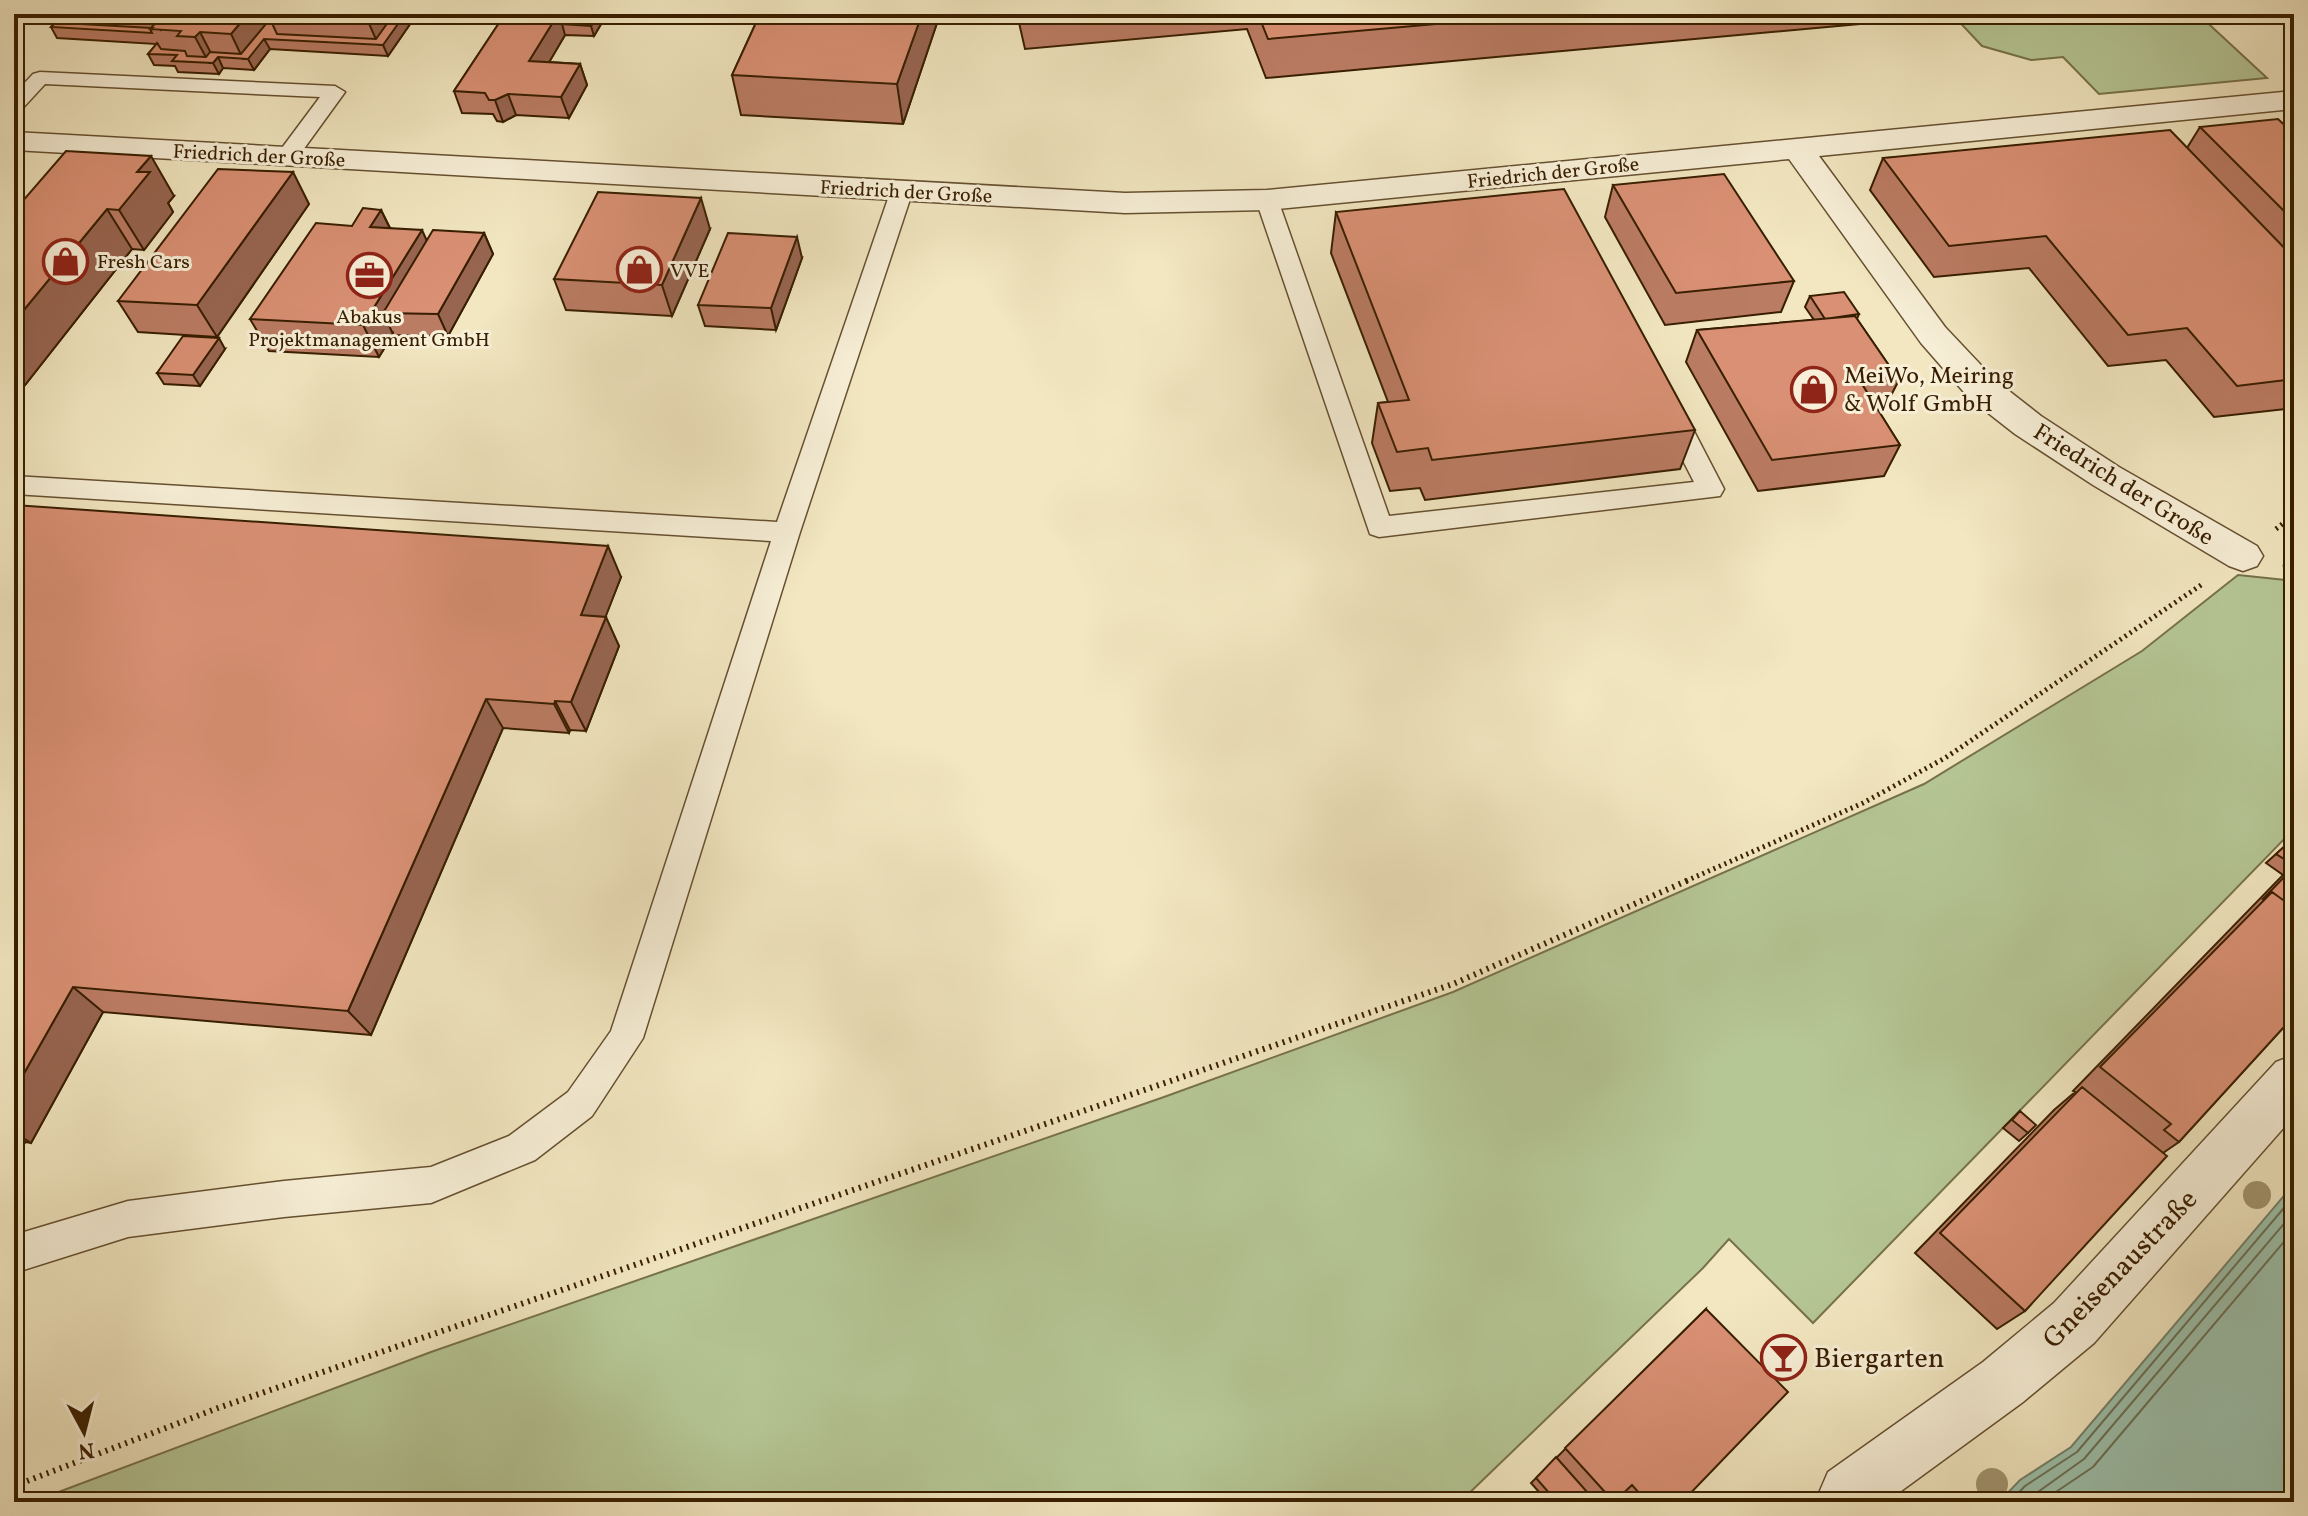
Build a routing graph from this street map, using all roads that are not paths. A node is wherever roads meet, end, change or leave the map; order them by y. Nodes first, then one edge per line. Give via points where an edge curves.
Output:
1 (2294, 100) edge
2 (14, 106) edge
3 (14, 141) edge
4 (1797, 147) junction
5 (287, 156) junction
6 (902, 190) junction
7 (1267, 200) junction
8 (1661, 393) edge
9 (14, 485) edge
10 (787, 532) junction
11 (2243, 556) road end
12 (2294, 1079) edge
13 (14, 1254) edge
14 (1849, 1493) dead end

1 - 4 street, Friedrich der Große
2 - 5 lane via 40,78 335,92
3 - 5 street, Friedrich der Große
4 - 7 street, Friedrich der Große via 1552,186
4 - 11 street, Friedrich der Große via 1933,335 1982,389 2106,476
5 - 6 street, Friedrich der Große
6 - 7 street, Friedrich der Große via 1125,203
6 - 10 lane
7 - 8 lane via 1379,527 1711,489
9 - 10 lane
10 - 13 lane via 626,1038 580,1104 522,1148 431,1185 128,1219
12 - 14 street, Gneisenaustraße via 2074,1323 2003,1382

